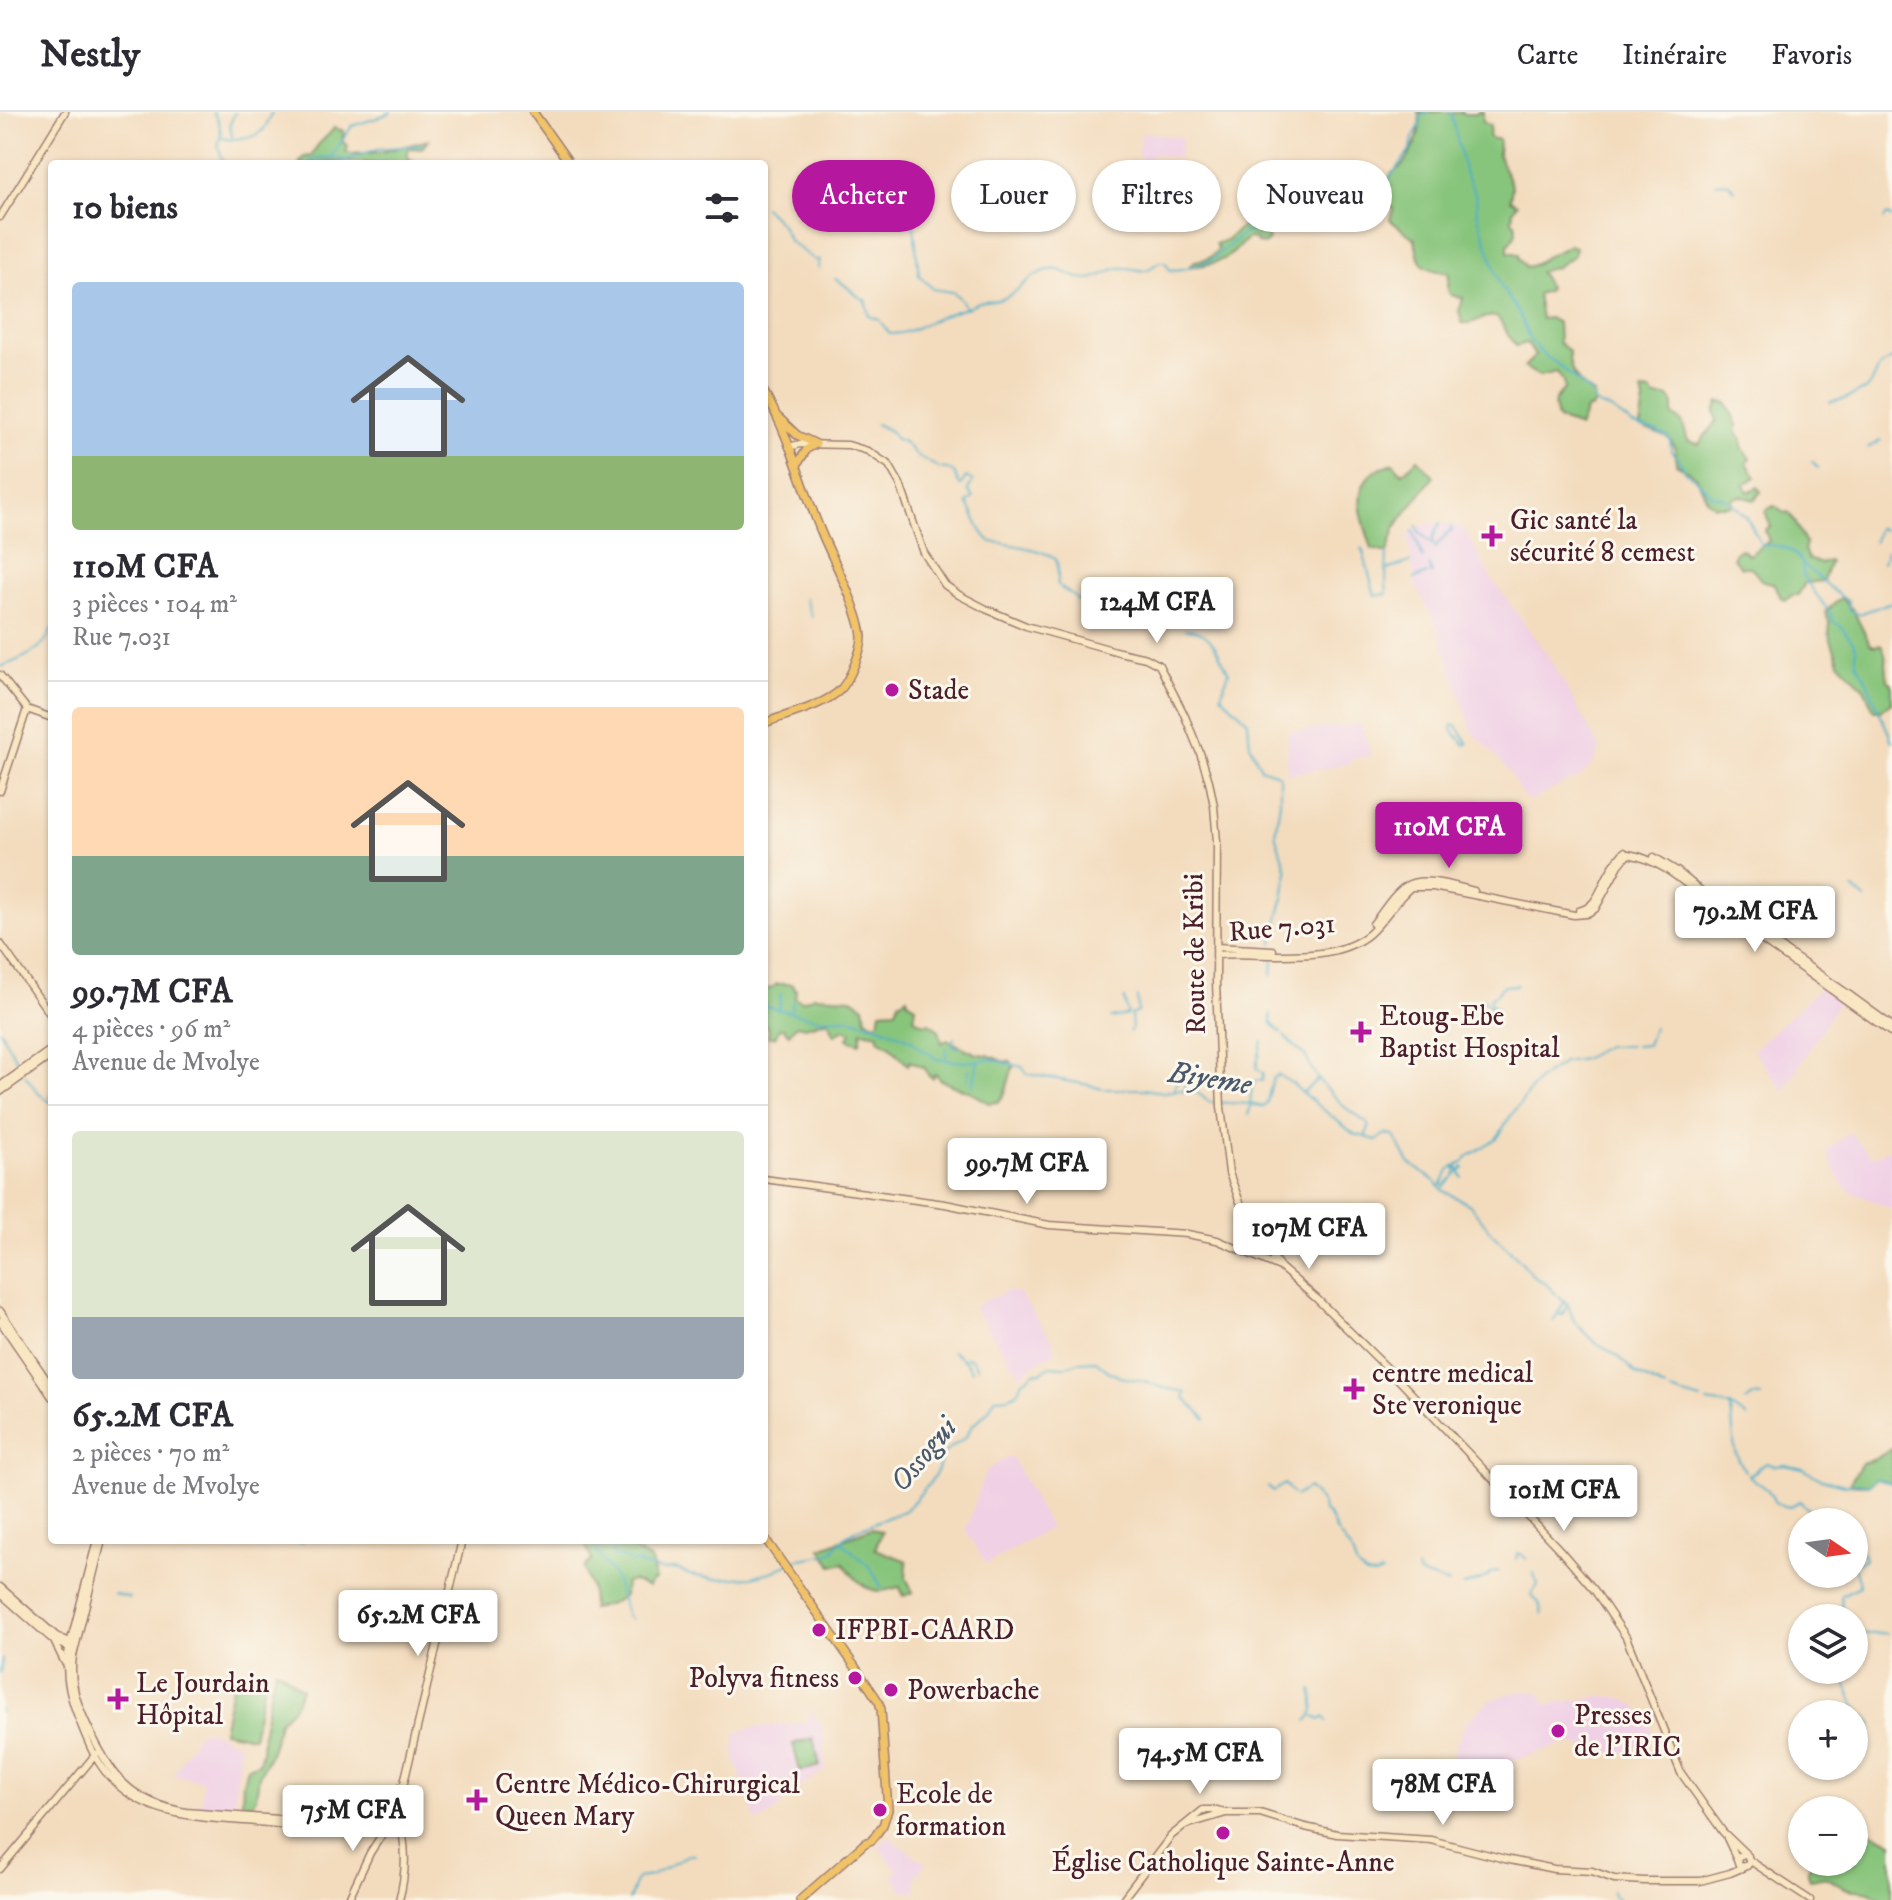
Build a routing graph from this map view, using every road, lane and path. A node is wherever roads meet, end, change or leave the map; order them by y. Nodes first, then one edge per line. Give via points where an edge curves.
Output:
1 (65, 112) edge
2 (533, 112) edge
3 (567, 160) edge
4 (0, 217) edge
5 (768, 399) edge
6 (778, 417) junction
7 (816, 444) junction
8 (789, 447) junction
9 (797, 465) junction
10 (0, 675) edge
11 (27, 709) junction
12 (48, 717) edge
13 (768, 722) edge
14 (0, 791) edge
15 (1626, 853) junction
16 (0, 943) edge
17 (1216, 947) junction
18 (1273, 952) junction
19 (1216, 955) junction
20 (48, 1011) edge
21 (1892, 1026) edge
22 (1892, 1033) edge
23 (48, 1052) edge
24 (48, 1058) edge
25 (0, 1089) edge
26 (768, 1180) edge
27 (1280, 1267) junction
28 (0, 1311) edge
29 (0, 1321) edge
30 (48, 1382) edge
31 (48, 1391) edge
32 (768, 1543) edge
33 (98, 1544) edge
34 (98, 1544) edge
35 (461, 1544) edge
36 (0, 1587) edge
37 (0, 1593) edge
38 (74, 1630) junction
39 (55, 1638) junction
40 (72, 1646) junction
41 (66, 1666) junction
42 (97, 1754) junction
43 (403, 1783) junction
44 (390, 1820) junction
45 (1743, 1862) junction
46 (0, 1869) edge
47 (348, 1900) edge
48 (399, 1900) edge
49 (800, 1900) edge
50 (1122, 1900) edge
51 (1810, 1900) edge

1 - 4 main road
2 - 3 main road
5 - 6 main road
6 - 7 main road via 802,439
6 - 8 main road
7 - 8 main road, Route de Kribi
7 - 9 main road
7 - 17 main road, Route de Kribi via 862,448 889,465 924,553 945,585 959,595 1026,626 1159,665 1209,781 1217,842
8 - 9 main road
9 - 13 main road via 862,640 842,688
10 - 11 main road
11 - 12 main road
11 - 14 main road
15 - 18 main road, Rue 7.031 via 1595,902 1584,910 1415,882 1354,940 1319,950
15 - 21 main road via 1643,853 1666,863
15 - 22 main road via 1662,865
16 - 20 main road
17 - 18 main road, Rue 7.031
17 - 19 main road, Route de Kribi
18 - 19 main road, Rue 7.031
19 - 27 main road, Route de Kribi via 1229,1173 1246,1218
23 - 25 main road
24 - 25 main road
26 - 27 main road via 945,1204 1049,1225 1187,1234 1217,1240
27 - 45 main road, Route de Kribi via 1398,1379 1595,1591 1626,1637 1681,1773
28 - 30 main road
29 - 31 main road
32 - 49 main road via 879,1702 889,1803 872,1840
33 - 38 main road
34 - 40 main road
35 - 43 main road
36 - 39 main road
37 - 39 main road
38 - 39 main road
38 - 40 main road
39 - 40 main road
39 - 41 main road
40 - 41 main road
40 - 42 main road via 72,1685
41 - 42 main road via 71,1701
42 - 44 main road via 129,1788 178,1810 342,1824
42 - 46 main road
43 - 44 main road
43 - 44 main road via 389,1809
44 - 47 main road
44 - 48 main road via 403,1843
45 - 50 main road via 1700,1881 1614,1879 1431,1840 1337,1834 1260,1813 1205,1810 1171,1836
45 - 51 main road

